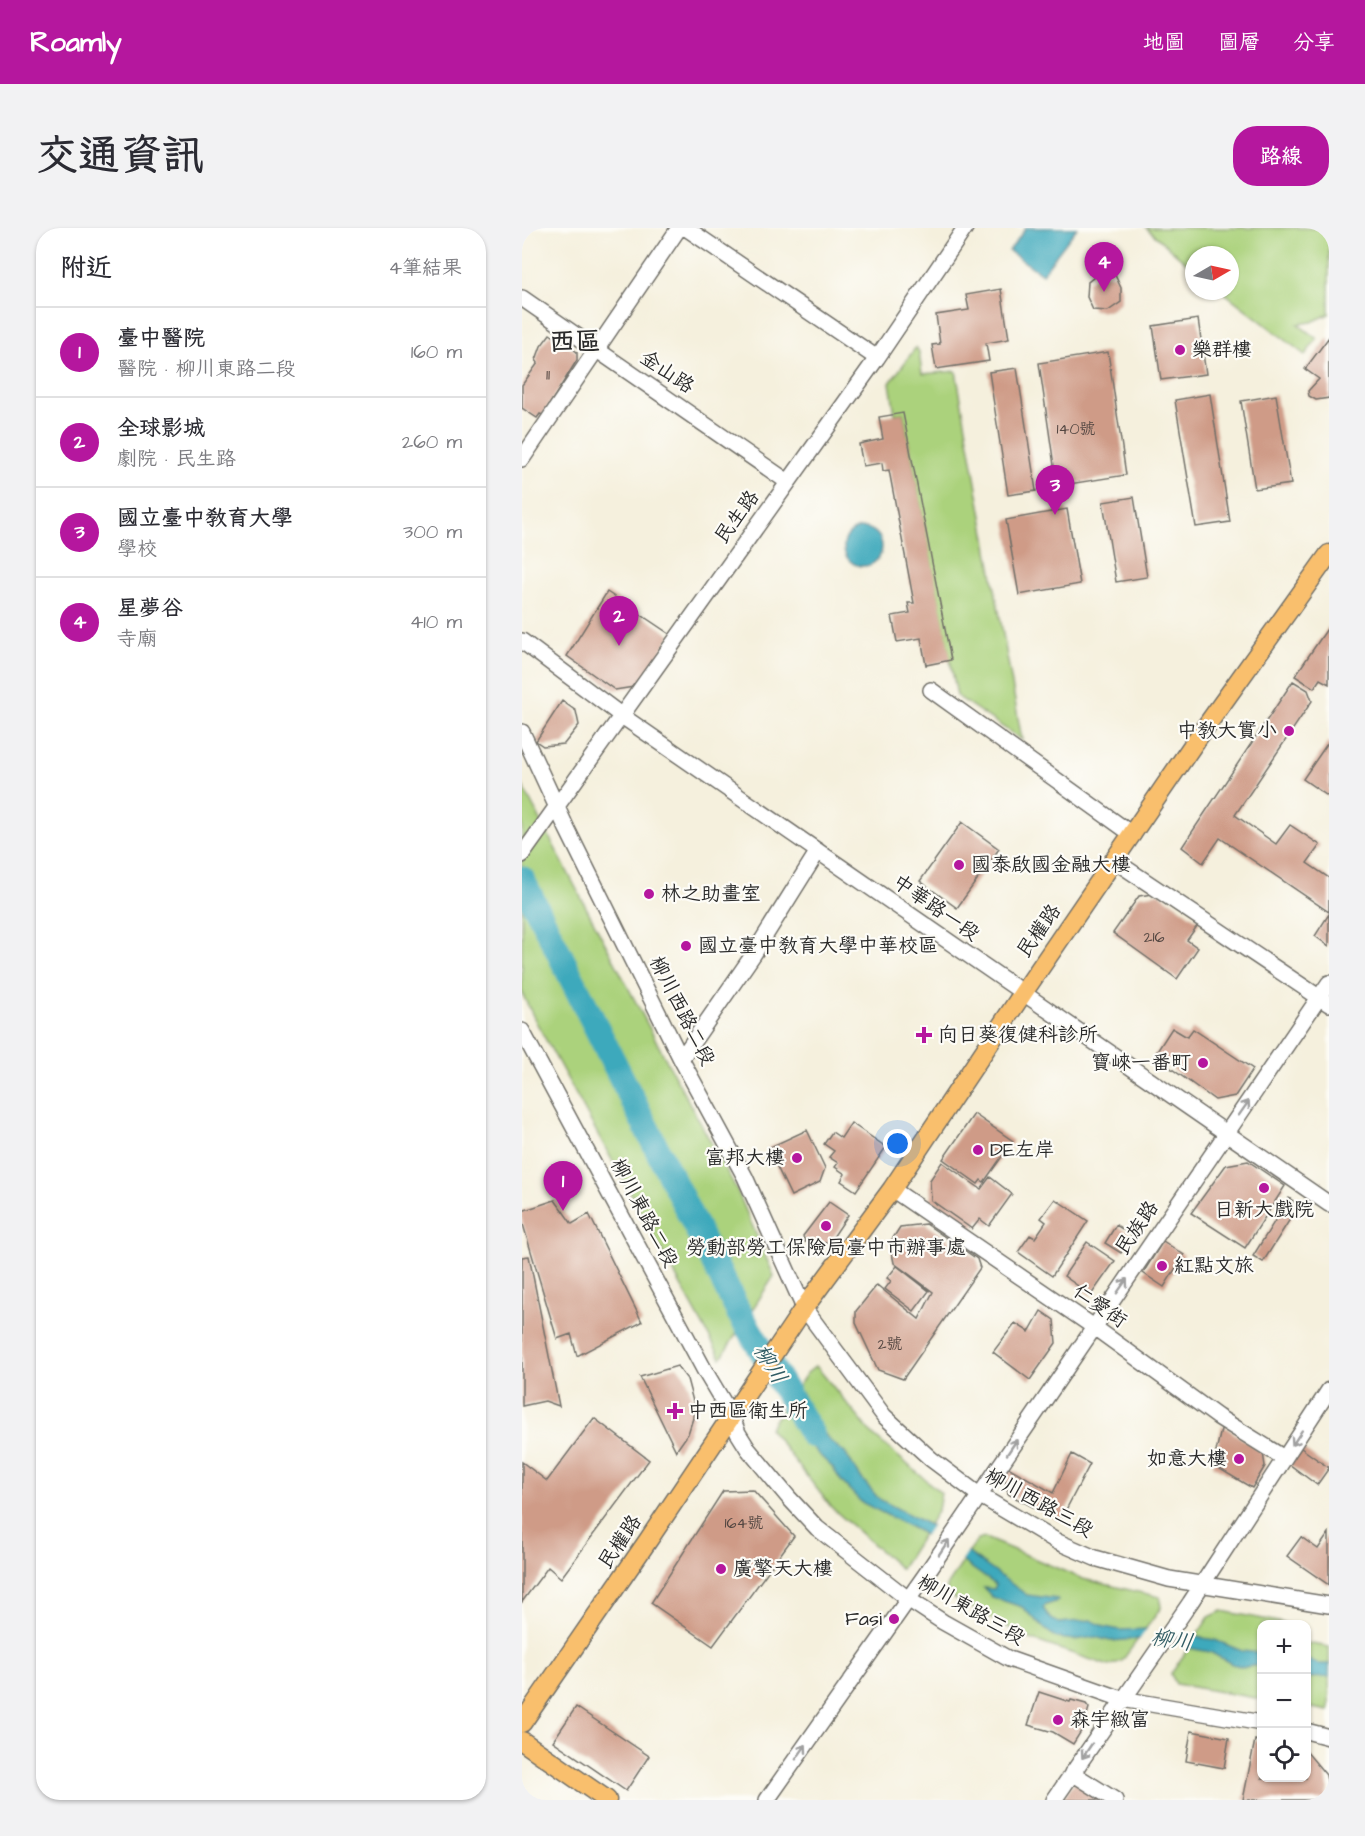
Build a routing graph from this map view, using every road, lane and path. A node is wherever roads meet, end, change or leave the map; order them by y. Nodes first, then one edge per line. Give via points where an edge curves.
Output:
1 (679, 228) edge
2 (686, 228) edge
3 (961, 230) edge
4 (522, 298) edge
5 (596, 349) junction
6 (877, 358) junction
7 (522, 459) edge
8 (788, 482) junction
9 (1329, 554) edge
10 (522, 641) edge
11 (931, 690) dead end
12 (622, 716) junction
13 (522, 732) edge
14 (557, 805) junction
15 (1133, 835) junction
16 (818, 851) junction
17 (522, 855) edge
18 (1115, 861) junction
19 (1329, 983) edge
20 (1023, 993) junction
21 (1324, 1000) edge
22 (522, 1030) edge
23 (681, 1059) junction
24 (1226, 1133) junction
25 (892, 1190) junction
26 (1329, 1204) edge
27 (804, 1308) junction
28 (1094, 1327) junction
29 (1329, 1390) edge
30 (731, 1415) junction
31 (1284, 1458) junction
32 (978, 1495) junction
33 (1201, 1584) junction
34 (908, 1599) junction
35 (1329, 1605) edge
36 (1122, 1699) junction
37 (1257, 1722) edge
38 (522, 1723) edge
39 (1311, 1732) edge
40 (1329, 1737) edge
41 (522, 1741) edge
42 (1072, 1773) junction
43 (608, 1800) edge
44 (767, 1800) edge
45 (1054, 1800) edge
46 (1115, 1800) edge

1 - 5 street
2 - 6 street
3 - 6 street, 民生路
4 - 5 street, 金山路
5 - 7 street
5 - 8 street, 金山路
6 - 8 street, 民生路
8 - 12 street, 民生路
9 - 15 main road, 民權路
10 - 12 street, 中華路一段
11 - 15 street
12 - 14 street, 民生路
12 - 16 street, 中華路一段
13 - 14 street, 柳川西路二段
14 - 17 street, 民生路
14 - 23 street, 柳川西路二段
15 - 18 main road, 民權路
16 - 20 street, 中華路一段
16 - 23 street
18 - 20 main road, 民權路
18 - 21 street
19 - 21 street, 民族路
20 - 24 street, 中華路一段
20 - 25 main road, 民權路
24 -> 21 street, 民族路
22 - 30 street, 柳川東路二段
23 - 27 street, 柳川西路二段 via 745,1176
24 - 26 street, 中華路一段
28 -> 24 street, 民族路
25 - 27 main road, 民權路
25 - 28 street, 仁愛街
27 - 30 main road, 民權路
27 - 32 street, 柳川西路三段 via 885,1416
28 - 31 street, 仁愛街 via 1218,1417
32 -> 28 street, 民族路
29 -> 31 street
30 - 34 street, 柳川東路三段 via 748,1449 817,1528
30 - 38 main road, 民權路
31 - 33 street
32 - 33 street, 柳川西路三段 via 1058,1542 1095,1558
34 -> 32 street, 民族路
33 - 35 street, 柳川西路三段
33 - 36 street
34 - 36 street, 柳川東路三段 via 1010,1659
44 -> 34 street
36 - 37 street, 柳川東路三段
36 -> 42 street
39 - 40 street
41 - 43 main road
42 - 45 street
42 - 46 street

